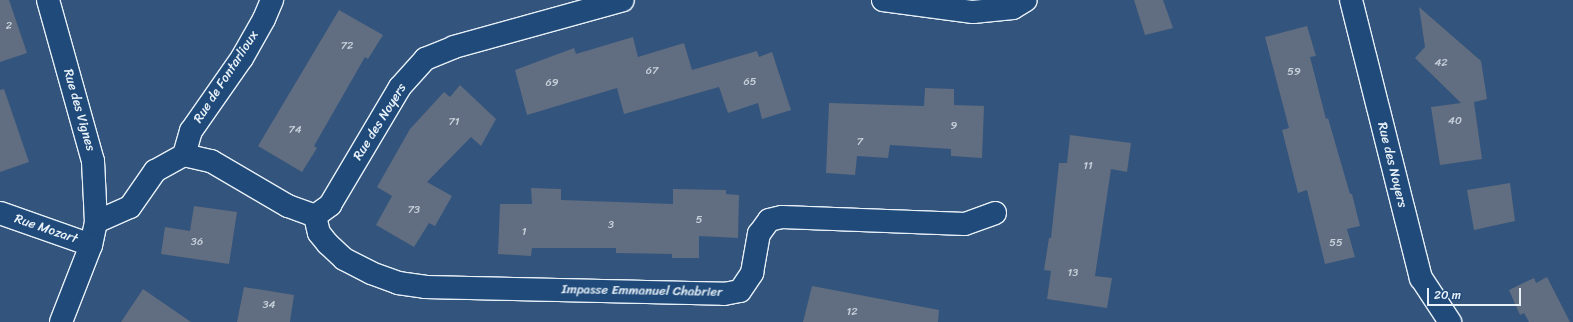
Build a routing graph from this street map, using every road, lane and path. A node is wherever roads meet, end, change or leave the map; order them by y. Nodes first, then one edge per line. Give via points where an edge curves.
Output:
1 (48, 0) edge
2 (272, 0) edge
3 (623, 0) edge
4 (883, 0) edge
5 (1026, 0) edge
6 (1351, 0) edge
7 (184, 156) junction
8 (995, 213) dead end
9 (0, 214) edge
10 (315, 216) junction
11 (96, 222) junction
12 (91, 245) junction
13 (61, 322) edge
14 (1450, 322) edge

1 - 11 street, Rue des Vignes via 93,161
2 - 7 street, Rue de Fontarlioux via 242,58 191,131
3 - 10 street, Rue des Noyers via 454,47 425,59 400,86 330,204
4 - 5 street via 973,12 1013,8
6 - 14 street, Rue des Noyers via 1420,278
7 - 10 street via 211,161 288,206
7 - 11 street via 155,171 130,207
8 - 10 street, Impasse Emmanuel Chabrier via 965,224 782,217 769,220 759,234 752,274 740,291 724,294 425,287 398,283 370,273 344,259 319,233
9 - 12 street, Rue Mozart
11 - 12 street, Rue des Vignes
12 - 13 street, Rue des Vignes

